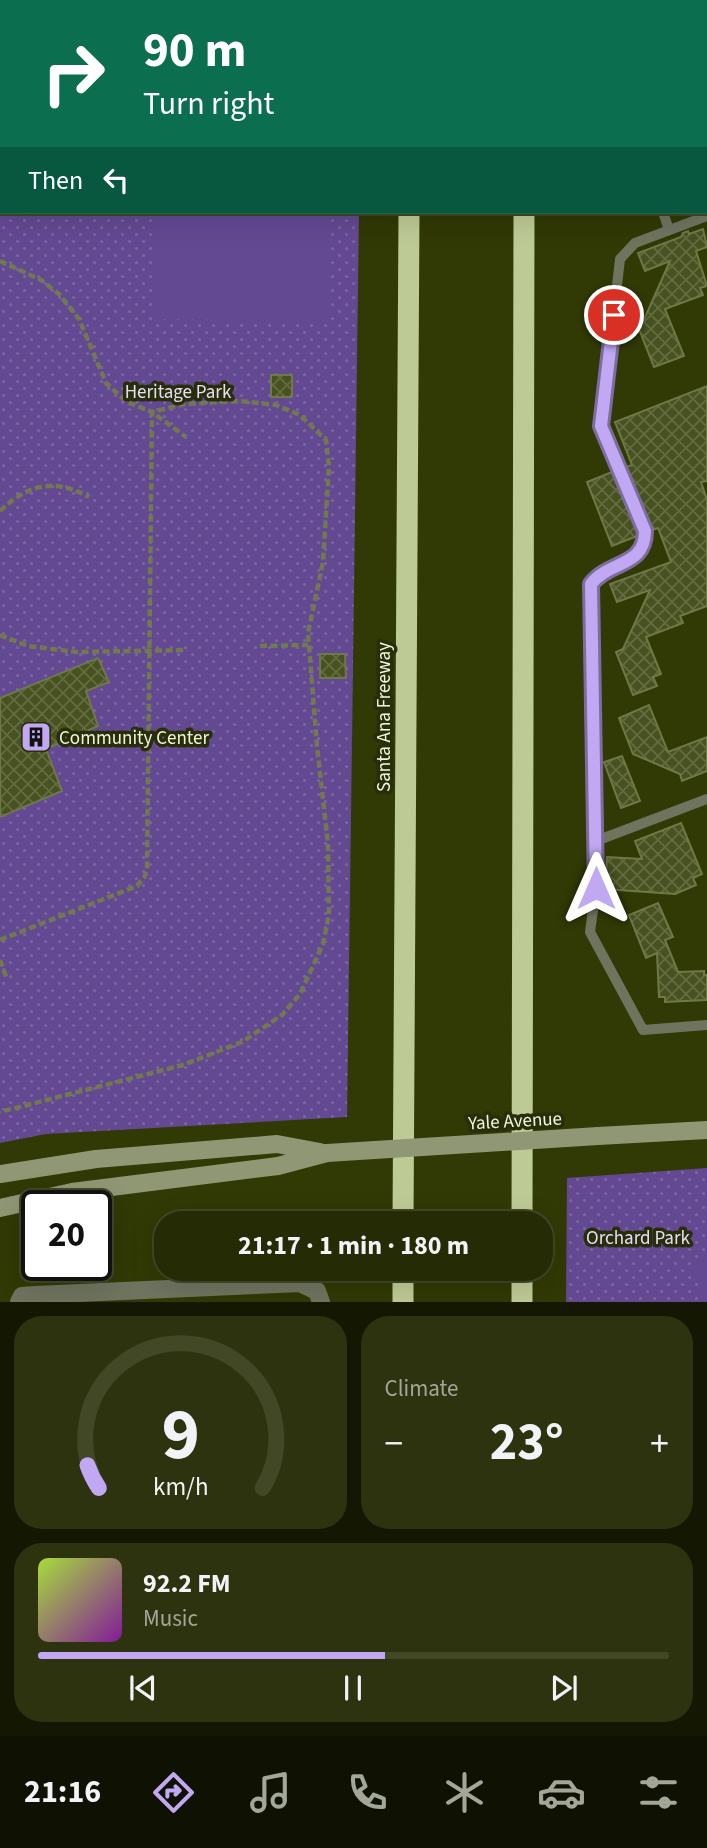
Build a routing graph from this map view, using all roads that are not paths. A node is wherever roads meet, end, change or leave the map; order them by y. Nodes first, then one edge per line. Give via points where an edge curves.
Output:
1 (409, 214) edge
2 (524, 214) edge
3 (664, 214) edge
4 (707, 216) edge
5 (669, 230) junction
6 (707, 799) edge
7 (596, 841) junction
8 (707, 1025) edge
9 (707, 1130) edge
10 (327, 1153) junction
11 (0, 1174) edge
12 (0, 1209) edge
13 (403, 1211) edge
14 (522, 1211) edge
15 (403, 1281) edge
16 (522, 1281) edge
17 (319, 1297) edge
18 (19, 1302) edge
19 (403, 1302) edge
20 (522, 1302) edge

1 - 13 highway, Santa Ana Freeway
2 - 14 highway
3 - 5 lane
4 - 5 lane
5 - 7 lane via 635,243 620,260 601,426 645,531 645,544 637,556 600,573 591,584
6 - 7 lane
7 - 8 lane via 590,932 643,1030
9 - 10 main road, Yale Avenue, bridge
10 - 11 main road, Yale Avenue via 277,1144 96,1158
10 - 12 main road, Yale Avenue via 278,1166 72,1192
15 - 19 highway
16 - 20 highway
17 - 18 street via 300,1283 35,1294 22,1296

